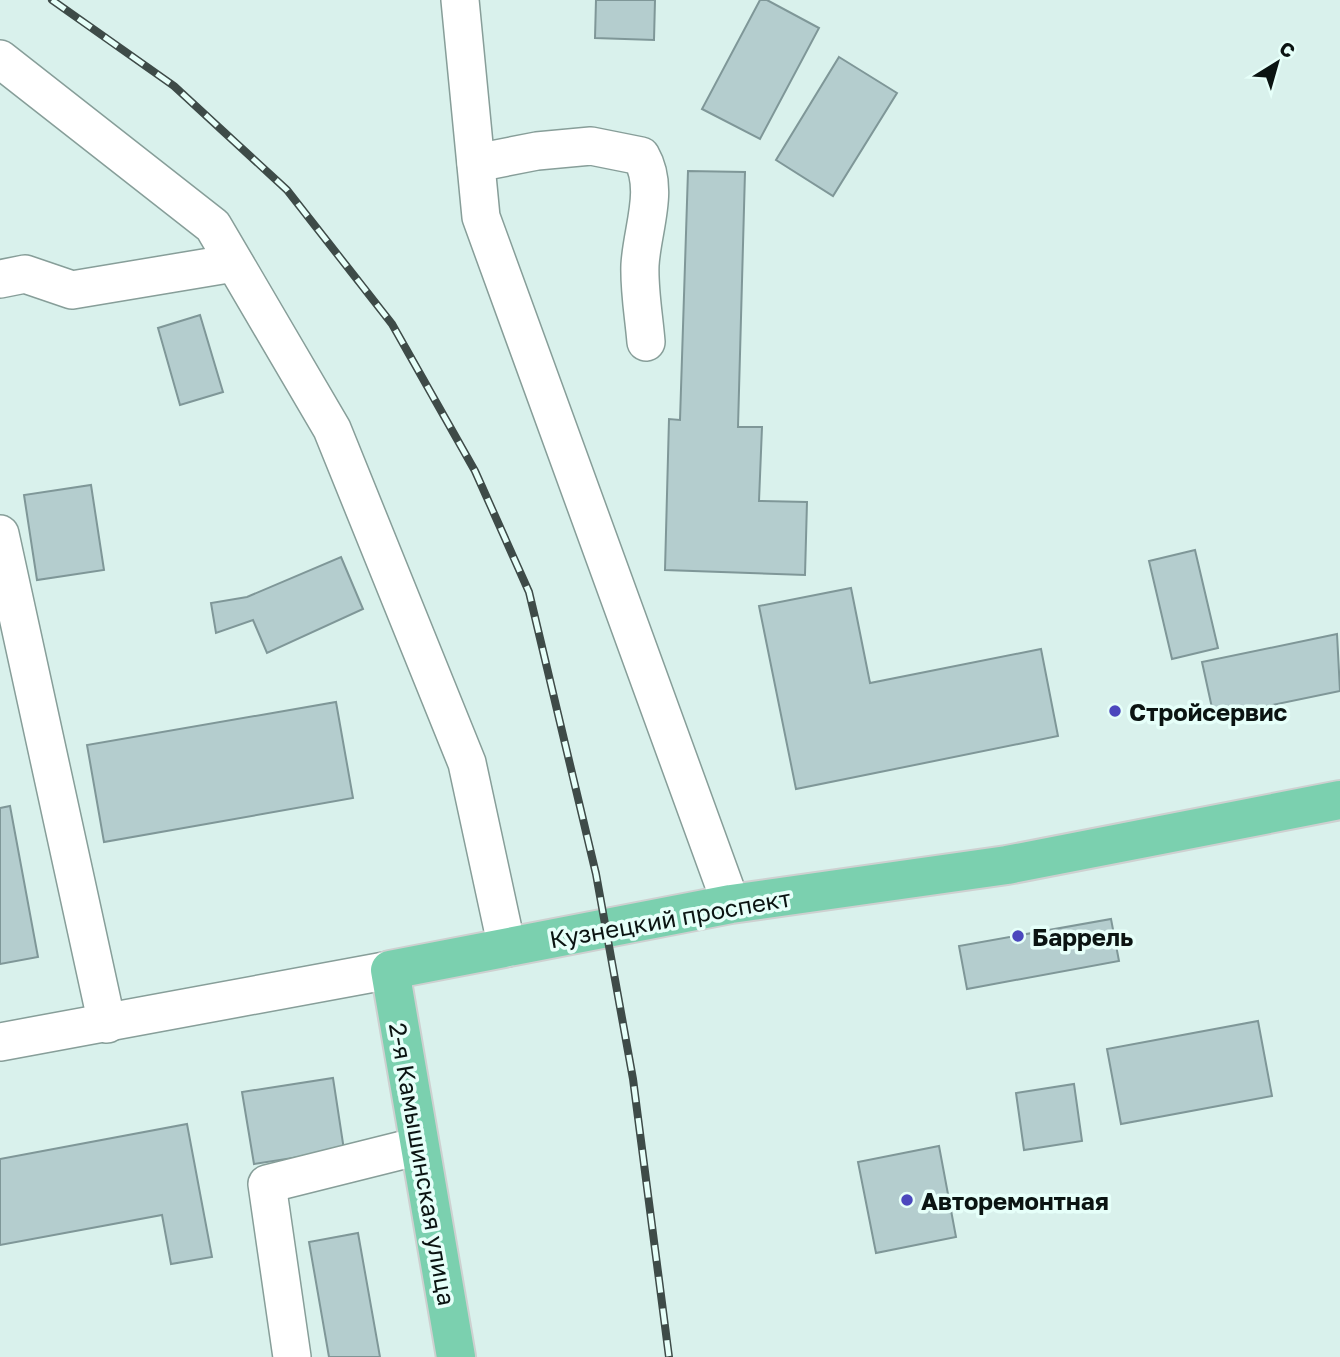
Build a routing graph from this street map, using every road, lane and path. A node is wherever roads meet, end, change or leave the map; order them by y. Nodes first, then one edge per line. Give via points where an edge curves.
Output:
1 (460, 0) edge
2 (0, 60) edge
3 (476, 163) junction
4 (234, 263) junction
5 (0, 279) edge
6 (646, 342) dead end
7 (0, 534) edge
8 (1340, 800) edge
9 (731, 904) junction
10 (507, 948) junction
11 (390, 970) junction
12 (107, 1024) junction
13 (0, 1042) edge
14 (419, 1146) junction
15 (292, 1357) edge
16 (456, 1357) edge

1 - 3 street
2 - 4 street via 213,226
3 - 6 street via 592,146 641,156 650,187 640,266
3 - 9 street via 481,217
4 - 5 street via 72,290 25,274
4 - 10 street via 332,429 467,763
7 - 12 street
8 - 9 main road, Кузнецкий проспект via 1007,865
9 - 10 main road, Кузнецкий проспект
10 - 11 main road, Кузнецкий проспект
11 - 12 street, Кузнецкий проспект
11 - 14 main road, 2-я Камышинская улица
12 - 13 street, Кузнецкий проспект
14 - 15 street via 267,1184
14 - 16 main road, 2-я Камышинская улица

